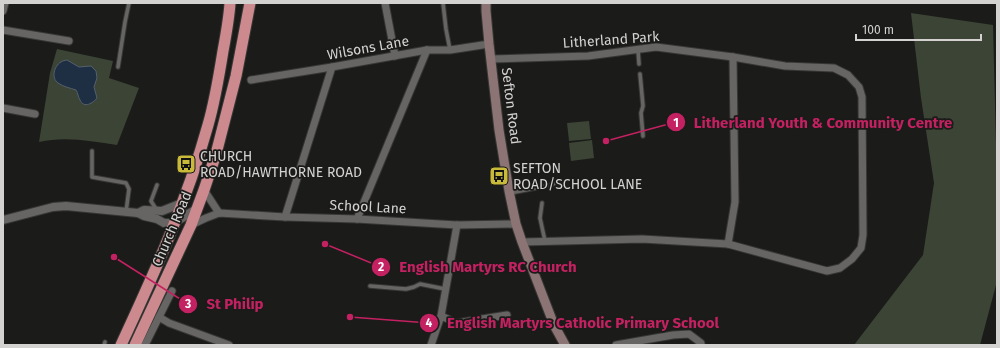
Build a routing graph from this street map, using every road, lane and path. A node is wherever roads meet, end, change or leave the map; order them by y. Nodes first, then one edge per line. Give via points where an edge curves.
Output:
1 (5, 3) edge
2 (129, 3) edge
3 (236, 3) edge
4 (250, 3) edge
5 (385, 3) edge
6 (442, 3) edge
7 (486, 3) edge
8 (230, 8) edge
9 (3, 11) edge
10 (3, 30) edge
11 (69, 41) dead end
12 (489, 44) junction
13 (427, 50) junction
14 (450, 50) junction
15 (638, 50) junction
16 (395, 56) junction
17 (733, 57) junction
18 (491, 59) junction
19 (639, 64) dead end
20 (118, 67) dead end
21 (332, 67) junction
22 (640, 74) dead end
23 (251, 80) dead end
24 (3, 108) edge
25 (35, 114) dead end
26 (643, 136) dead end
27 (92, 151) dead end
28 (558, 182) dead end
29 (157, 185) dead end
30 (204, 190) junction
31 (509, 193) junction
32 (182, 203) junction
33 (542, 203) dead end
34 (198, 208) junction
35 (158, 211) junction
36 (126, 212) junction
37 (138, 213) junction
38 (219, 214) junction
39 (285, 217) junction
40 (357, 219) junction
41 (3, 220) edge
42 (174, 223) junction
43 (516, 224) junction
44 (191, 225) junction
45 (457, 225) junction
46 (545, 241) junction
47 (522, 242) junction
48 (728, 244) junction
49 (370, 286) dead end
50 (446, 289) junction
51 (172, 291) dead end
52 (507, 315) dead end
53 (441, 316) junction
54 (159, 317) junction
55 (224, 344) edge
56 (121, 345) edge
57 (135, 345) edge
58 (145, 345) edge
59 (431, 345) edge
60 (566, 345) edge
61 (616, 345) edge
62 (701, 345) edge

1 - 9 street
2 - 20 lane
3 - 8 main road
4 - 30 highway, Church Road via 234,83
5 - 16 street
6 - 14 lane
7 - 12 main road, Sefton Road
8 - 32 highway, Church Road via 210,119
10 - 11 street
12 - 14 street, Wilsons Lane
12 - 18 main road, Sefton Road
13 - 14 street, Wilsons Lane
13 - 16 street, Wilsons Lane
13 - 40 street
15 - 17 street, Litherland Park via 656,47
15 - 18 street, Litherland Park via 588,56
15 - 19 lane
16 - 21 street, Wilsons Lane
17 - 48 street via 735,202
17 - 48 street, Litherland Park via 785,66 834,68 848,75 859,87 862,97 863,235 861,248 852,259 840,268 827,271
18 - 31 main road, Sefton Road
21 - 23 street, Wilsons Lane
21 - 39 street
22 - 26 lane
24 - 25 street
27 - 36 lane via 92,177 126,184 129,189
28 - 31 lane
29 - 35 lane via 151,201
30 - 34 highway, Church Road
30 - 38 street
31 - 43 main road, Sefton Road
32 - 35 street
32 - 42 highway, Church Road
33 - 46 lane via 540,218
34 - 42 street
34 - 44 highway, Church Road
35 - 37 street via 144,210
36 - 37 street
36 - 41 street via 66,206
37 - 42 street via 164,223
38 - 39 street, School Lane
38 - 44 street, School Lane
39 - 40 street, School Lane
40 - 45 street, School Lane
42 - 56 highway, Church Road
43 - 45 street, School Lane
43 - 47 main road, Sefton Road
44 - 57 highway, Church Road
45 - 50 street
46 - 47 street, Litherland Park
46 - 48 street, Litherland Park via 642,239
47 - 60 main road, Sefton Road via 554,325
49 - 50 lane via 406,289 420,284
50 - 53 street
51 - 54 street
52 - 53 street via 456,323
53 - 59 street
54 - 55 street
54 - 58 street
61 - 62 street via 689,334

